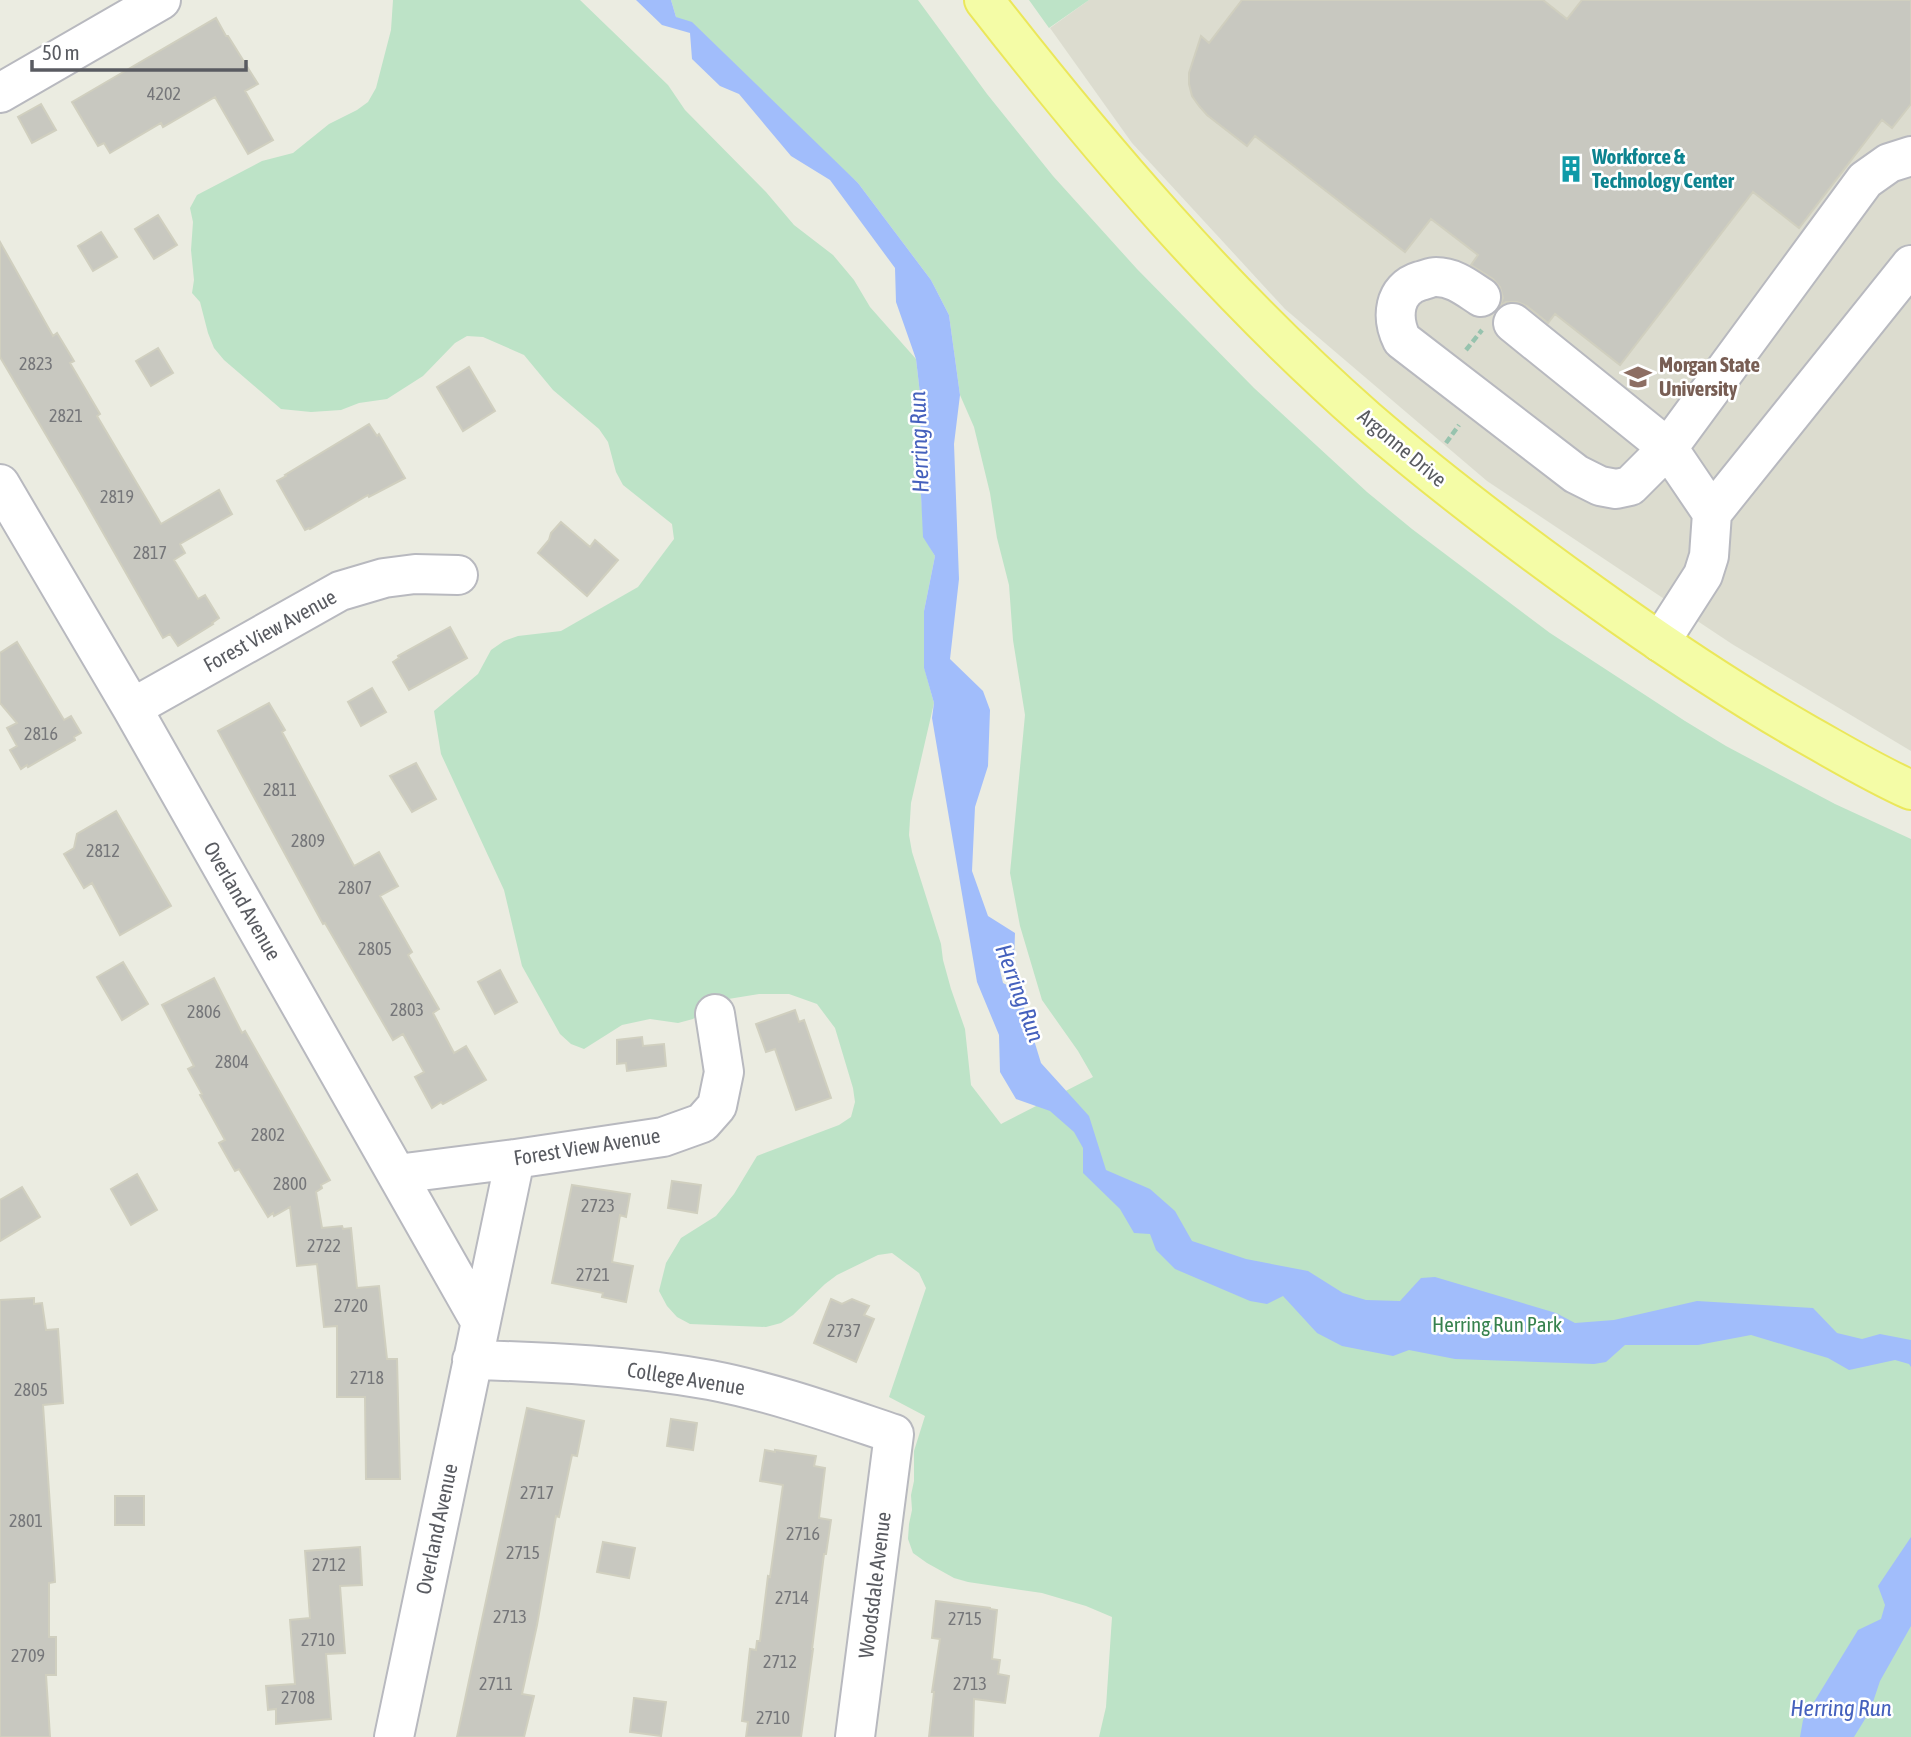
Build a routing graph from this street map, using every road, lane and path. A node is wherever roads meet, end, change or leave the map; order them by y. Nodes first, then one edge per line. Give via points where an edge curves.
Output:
1 (161, 0) edge
2 (984, 0) edge
3 (0, 93) edge
4 (1911, 156) edge
5 (1911, 265) edge
6 (1481, 298) dead end
7 (1513, 323) dead end
8 (1668, 447) junction
9 (0, 484) edge
10 (1712, 513) junction
11 (458, 575) dead end
12 (1660, 642) junction
13 (132, 709) junction
14 (1911, 790) edge
15 (715, 1014) dead end
16 (514, 1159) junction
17 (397, 1174) junction
18 (480, 1321) junction
19 (472, 1360) junction
20 (894, 1434) joint
21 (394, 1737) edge
22 (855, 1737) edge

1 - 3 street
2 - 12 main road, Argonne Drive via 1129,179 1323,378 1479,511
4 - 8 street via 1889,163 1865,180
5 - 10 street
6 - 8 street via 1458,281 1435,276 1412,283 1394,310 1396,327 1402,340 1576,474 1600,486 1630,486
7 - 8 street
8 - 10 street
9 - 13 street, Overland Avenue
10 - 12 street via 1703,575
11 - 13 street, Forest View Avenue via 384,578 340,591
12 - 14 main road, Argonne Drive via 1755,704
13 - 17 street, Overland Avenue
15 - 16 street, Forest View Avenue via 724,1072 718,1106 702,1123 663,1137
16 - 17 street, Forest View Avenue
16 - 18 street, Overland Avenue
17 - 18 street, Overland Avenue
18 - 19 street, Overland Avenue
19 - 20 street, College Avenue via 599,1366 712,1380 802,1403
19 - 21 street, Overland Avenue
20 - 22 street, Woodsdale Avenue

